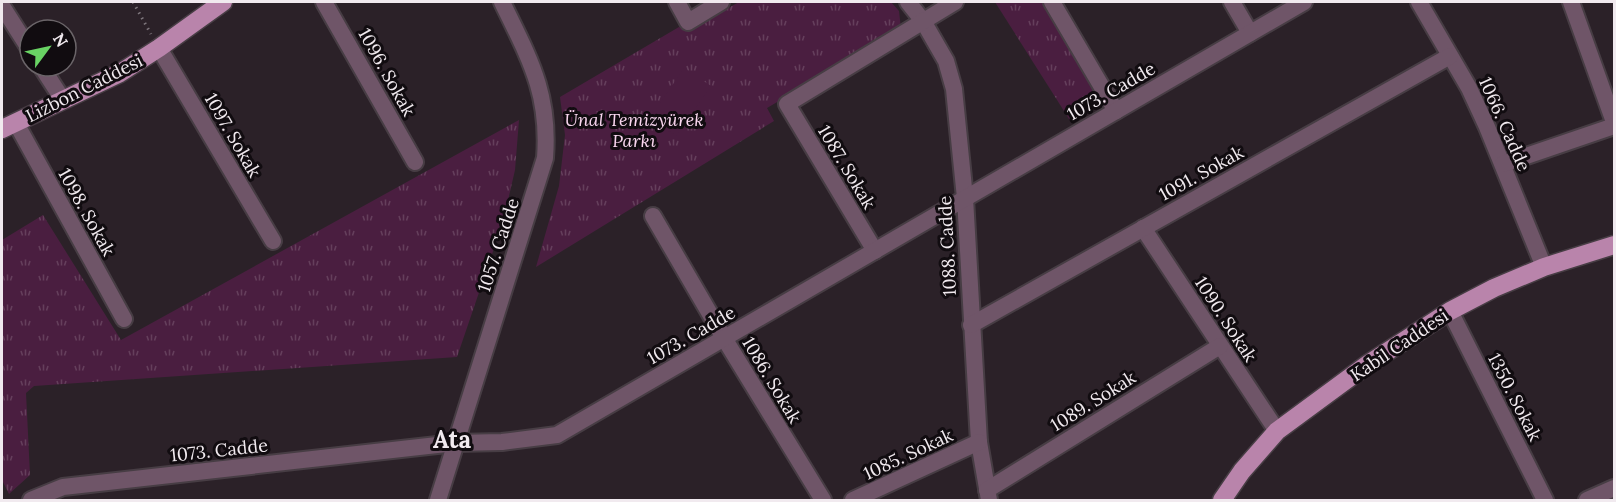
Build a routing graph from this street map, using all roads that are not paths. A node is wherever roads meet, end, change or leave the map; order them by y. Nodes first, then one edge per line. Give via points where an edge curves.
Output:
1 (223, 2) edge
2 (324, 2) edge
3 (502, 2) edge
4 (677, 2) edge
5 (721, 2) edge
6 (908, 2) edge
7 (955, 2) edge
8 (1052, 2) edge
9 (1232, 2) edge
10 (1304, 2) edge
11 (1419, 2) edge
12 (1571, 2) edge
13 (2, 6) edge
14 (923, 21) junction
15 (18, 31) edge
16 (1250, 33) junction
17 (159, 48) junction
18 (1450, 56) junction
19 (48, 78) edge
20 (63, 100) junction
21 (1116, 111) junction
22 (1614, 124) edge
23 (9, 126) edge
24 (415, 162) dead end
25 (1503, 164) junction
26 (965, 198) junction
27 (653, 216) dead end
28 (1143, 228) junction
29 (273, 241) dead end
30 (1614, 245) edge
31 (874, 251) junction
32 (1544, 267) junction
33 (1450, 311) junction
34 (124, 319) dead end
35 (971, 325) junction
36 (724, 338) junction
37 (1220, 346) junction
38 (1277, 431) junction
39 (979, 442) junction
40 (455, 443) junction
41 (1614, 488) edge
42 (988, 495) edge
43 (37, 499) edge
44 (438, 501) edge
45 (823, 501) edge
46 (853, 501) edge
47 (1222, 501) edge
48 (1545, 501) edge
49 (1587, 501) edge

1 - 17 main road, Lizbon Caddesi
2 - 24 street, 1096. Sokak
3 - 40 street, 1057. Cadde via 538,82 547,131 545,158
4 - 5 street via 688,22
6 - 14 street, 1088. Cadde
7 - 14 street
8 - 21 street
9 - 16 street
10 - 16 street, 1073. Cadde
11 - 18 street, 1066. Cadde
12 - 22 street
13 - 15 street
14 - 26 street, 1088. Cadde via 946,61 954,89
14 - 31 street, 1087. Sokak via 787,104
16 - 21 street, 1073. Cadde
17 - 20 main road, Lizbon Caddesi via 120,73
17 - 29 street, 1097. Sokak
18 - 25 street, 1066. Cadde
18 - 28 street, 1091. Sokak
19 - 20 street
20 - 23 main road, Lizbon Caddesi
21 - 26 street, 1073. Cadde
22 - 25 street
23 - 34 street, 1098. Sokak
25 - 32 street, 1066. Cadde
26 - 31 street, 1073. Cadde
26 - 35 street, 1088. Cadde
27 - 36 street, 1086. Sokak
28 - 35 street, 1091. Sokak
28 - 37 street, 1090. Sokak
30 - 32 main road, Kabil Caddesi
31 - 36 street, 1073. Cadde
32 - 33 main road, Kabil Caddesi
33 - 38 main road, Kabil Caddesi via 1368,364
33 - 48 street, 1350. Sokak
35 - 39 street, 1088. Cadde
36 - 40 street, 1073. Cadde via 557,435
36 - 45 street, 1086. Sokak
37 - 38 street, 1090. Sokak
37 - 42 street, 1089. Sokak
38 - 47 main road, Kabil Caddesi
39 - 42 street, 1088. Cadde
39 - 46 street, 1085. Sokak
40 - 43 street, 1073. Cadde via 63,487
40 - 44 street, 1057. Cadde
41 - 49 street

